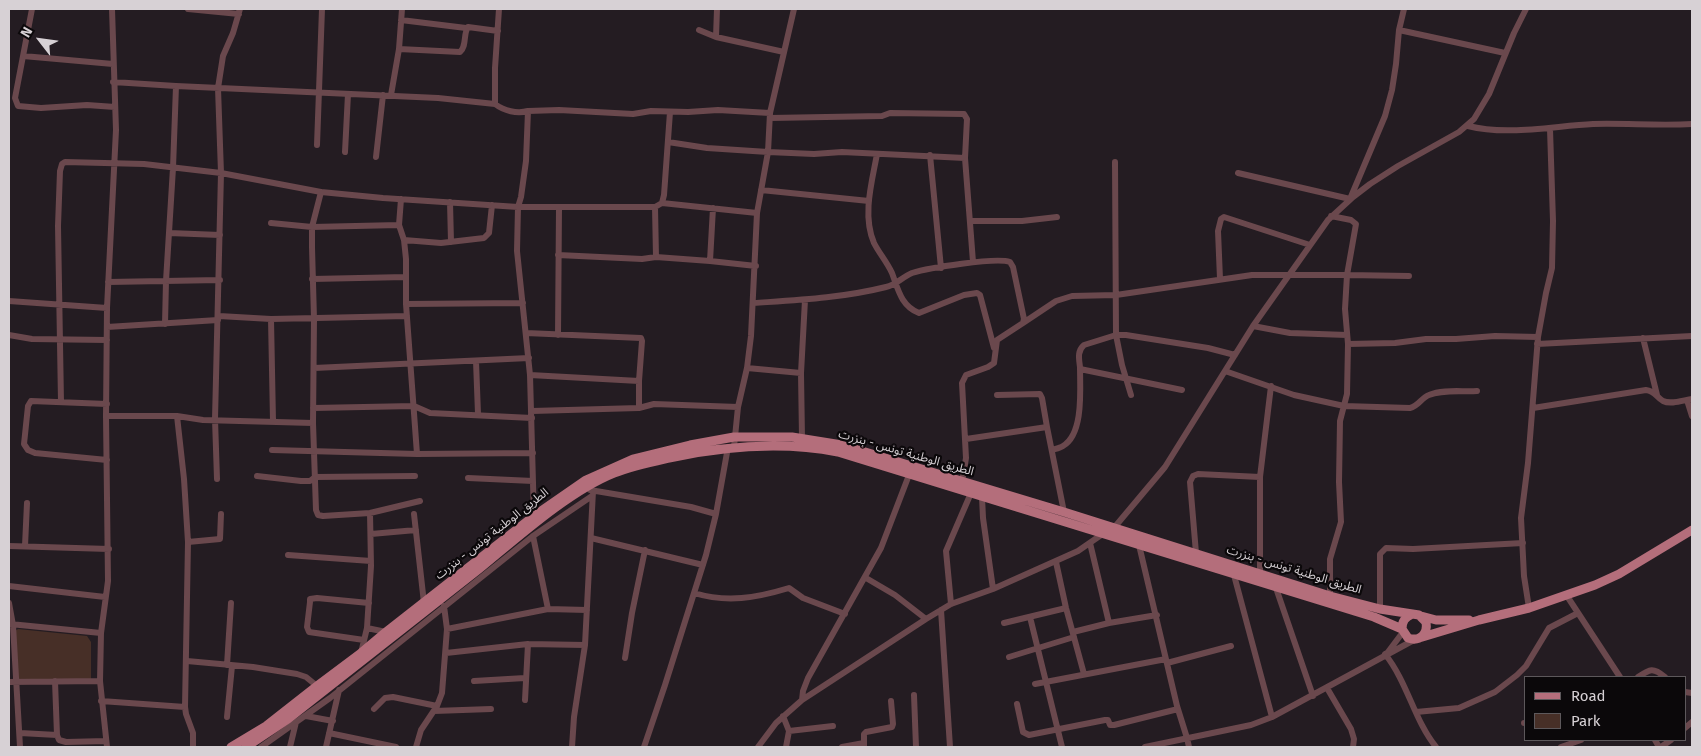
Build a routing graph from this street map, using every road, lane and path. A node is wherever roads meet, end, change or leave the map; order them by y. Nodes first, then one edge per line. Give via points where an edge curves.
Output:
1 (32, 9) edge
2 (112, 9) edge
3 (188, 9) edge
4 (322, 9) edge
5 (402, 9) edge
6 (499, 9) edge
7 (717, 9) edge
8 (794, 9) edge
9 (1403, 9) edge
10 (1526, 9) edge
11 (240, 11) edge
12 (401, 20) junction
13 (466, 28) junction
14 (699, 30) dead end
15 (1399, 30) junction
16 (498, 31) junction
17 (716, 37) junction
18 (399, 48) junction
19 (784, 52) junction
20 (1505, 53) junction
21 (23, 56) junction
22 (113, 64) junction
23 (114, 82) junction
24 (176, 86) junction
25 (218, 88) junction
26 (318, 92) junction
27 (348, 94) junction
28 (383, 95) junction
29 (391, 95) junction
30 (495, 104) junction
31 (115, 107) junction
32 (528, 111) junction
33 (670, 112) junction
34 (770, 116) junction
35 (1692, 124) edge
36 (1468, 126) junction
37 (1550, 129) junction
38 (668, 142) junction
39 (317, 145) dead end
40 (345, 152) dead end
41 (768, 152) junction
42 (878, 154) junction
43 (930, 155) junction
44 (376, 156) dead end
45 (965, 158) junction
46 (1115, 162) dead end
47 (115, 163) junction
48 (174, 168) junction
49 (221, 173) junction
50 (1238, 173) dead end
51 (761, 190) junction
52 (321, 192) junction
53 (401, 199) junction
54 (1350, 199) junction
55 (869, 201) junction
56 (450, 202) junction
57 (662, 203) junction
58 (492, 206) junction
59 (518, 207) junction
60 (655, 207) junction
61 (559, 208) junction
62 (713, 208) junction
63 (758, 213) junction
64 (1331, 216) junction
65 (1057, 217) dead end
66 (970, 220) junction
67 (271, 224) dead end
68 (400, 225) junction
69 (312, 227) junction
70 (169, 233) junction
71 (220, 235) junction
72 (404, 240) junction
73 (451, 242) junction
74 (1310, 244) junction
75 (558, 255) junction
76 (656, 257) junction
77 (710, 260) junction
78 (973, 262) junction
79 (756, 266) junction
80 (941, 268) junction
81 (1288, 275) junction
82 (1347, 275) junction
83 (1409, 276) dead end
84 (406, 277) junction
85 (1220, 278) junction
86 (312, 279) junction
87 (220, 280) junction
88 (166, 281) junction
89 (108, 282) junction
90 (895, 284) junction
91 (1116, 295) junction
92 (805, 300) junction
93 (9, 301) edge
94 (523, 303) junction
95 (754, 303) junction
96 (60, 304) junction
97 (406, 304) junction
98 (107, 308) junction
99 (407, 316) junction
100 (219, 318) junction
101 (314, 319) junction
102 (271, 320) junction
103 (1023, 323) junction
104 (165, 324) junction
105 (1253, 326) junction
106 (107, 327) junction
107 (526, 333) junction
108 (558, 334) junction
109 (1116, 335) junction
110 (1347, 335) junction
111 (9, 336) edge
112 (1692, 336) edge
113 (1643, 338) junction
114 (60, 339) junction
115 (106, 340) junction
116 (1538, 340) junction
117 (1348, 344) junction
118 (995, 349) junction
119 (1235, 355) junction
120 (529, 358) junction
121 (476, 361) junction
122 (411, 363) junction
123 (314, 368) junction
124 (747, 368) junction
125 (1080, 369) junction
126 (1226, 371) junction
127 (801, 373) junction
128 (530, 375) junction
129 (1127, 379) junction
130 (638, 381) junction
131 (1272, 386) junction
132 (1182, 390) dead end
133 (1476, 391) dead end
134 (997, 395) dead end
135 (1131, 395) dead end
136 (1657, 395) junction
137 (1689, 399) edge
138 (61, 402) junction
139 (106, 404) junction
140 (414, 406) junction
141 (738, 406) junction
142 (1344, 406) junction
143 (314, 408) junction
144 (639, 408) junction
145 (1532, 408) junction
146 (478, 414) junction
147 (532, 414) junction
148 (106, 416) junction
149 (177, 416) junction
150 (1692, 416) edge
151 (215, 419) junction
152 (273, 421) junction
153 (313, 423) junction
154 (1048, 427) junction
155 (734, 437) junction
156 (802, 438) junction
157 (966, 439) junction
158 (731, 447) junction
159 (272, 450) dead end
160 (1052, 450) junction
161 (314, 452) junction
162 (532, 453) junction
163 (417, 454) junction
164 (107, 460) junction
165 (909, 475) junction
166 (257, 476) dead end
167 (415, 476) dead end
168 (315, 477) junction
169 (1260, 477) junction
170 (468, 478) dead end
171 (217, 479) dead end
172 (533, 481) junction
173 (962, 482) junction
174 (590, 492) junction
175 (971, 493) junction
176 (982, 497) junction
177 (420, 501) dead end
178 (28, 503) dead end
179 (1064, 512) junction
180 (370, 513) junction
181 (221, 514) dead end
182 (414, 514) dead end
183 (716, 514) junction
184 (534, 520) junction
185 (1114, 528) junction
186 (416, 530) junction
187 (1692, 530) edge
188 (371, 534) junction
189 (1101, 534) junction
190 (533, 536) junction
191 (591, 538) junction
192 (188, 542) junction
193 (1090, 543) junction
194 (1523, 543) junction
195 (1139, 545) junction
196 (9, 546) edge
197 (25, 546) junction
198 (109, 549) junction
199 (646, 550) junction
200 (1196, 553) junction
201 (288, 555) dead end
202 (371, 561) junction
203 (1056, 562) junction
204 (703, 565) junction
205 (1260, 574) junction
206 (1234, 575) junction
207 (866, 578) junction
208 (9, 586) edge
209 (1276, 588) junction
210 (992, 589) junction
211 (694, 593) junction
212 (1330, 596) junction
213 (1567, 596) junction
214 (106, 597) junction
215 (443, 597) junction
216 (9, 602) edge
217 (370, 602) junction
218 (231, 603) dead end
219 (424, 603) junction
220 (952, 604) junction
221 (444, 608) junction
222 (1066, 608) junction
223 (1529, 608) junction
224 (548, 609) junction
225 (587, 610) junction
226 (941, 610) junction
227 (1380, 610) junction
228 (1578, 613) junction
229 (845, 614) junction
230 (1157, 615) junction
231 (1417, 615) junction
232 (1030, 617) junction
233 (926, 619) junction
234 (1479, 620) junction
235 (405, 622) junction
236 (1004, 623) dead end
237 (1109, 623) junction
238 (11, 625) edge
239 (367, 628) junction
240 (447, 629) junction
241 (1402, 631) junction
242 (386, 632) junction
243 (101, 633) junction
244 (1074, 635) junction
245 (1417, 639) junction
246 (364, 640) junction
247 (528, 644) junction
248 (585, 645) junction
249 (1231, 646) dead end
250 (1038, 648) junction
251 (446, 653) junction
252 (361, 654) junction
253 (1385, 654) junction
254 (1009, 657) dead end
255 (625, 658) dead end
256 (187, 661) junction
257 (1167, 661) junction
258 (230, 665) junction
259 (1084, 674) junction
260 (1617, 676) edge
261 (1640, 676) edge
262 (1663, 676) edge
263 (525, 678) junction
264 (55, 681) junction
265 (100, 681) junction
266 (474, 681) dead end
267 (12, 682) edge
268 (1047, 682) junction
269 (1035, 684) dead end
270 (317, 686) junction
271 (1327, 688) junction
272 (339, 690) junction
273 (914, 695) dead end
274 (1313, 696) junction
275 (525, 700) dead end
276 (802, 700) junction
277 (101, 701) junction
278 (891, 701) dead end
279 (1017, 704) dead end
280 (185, 707) junction
281 (374, 709) dead end
282 (435, 709) junction
283 (491, 709) dead end
284 (1178, 709) junction
285 (1416, 712) junction
286 (306, 716) junction
287 (783, 716) junction
288 (227, 717) dead end
289 (1272, 717) junction
290 (333, 721) junction
291 (296, 722) junction
292 (833, 726) dead end
293 (1057, 730) junction
294 (789, 731) junction
295 (20, 733) junction
296 (56, 734) junction
297 (329, 734) junction
298 (1188, 738) junction
299 (1578, 741) edge
300 (107, 744) edge
301 (864, 745) edge
302 (20, 747) edge
303 (193, 747) edge
304 (231, 747) edge
305 (246, 747) edge
306 (261, 747) edge
307 (290, 747) edge
308 (326, 747) edge
309 (396, 747) edge
310 (416, 747) edge
311 (572, 747) edge
312 (644, 747) edge
313 (758, 747) edge
314 (786, 747) edge
315 (842, 747) edge
316 (916, 747) edge
317 (950, 747) edge
318 (1062, 747) edge
319 (1145, 747) edge
320 (1189, 747) edge
321 (1353, 747) edge
322 (1436, 747) edge
323 (1561, 747) edge

1 - 21 street
2 - 22 street
3 - 11 street
4 - 26 street
5 - 12 street
6 - 16 street
7 - 17 street
8 - 19 street
9 - 15 street
10 - 20 street
11 - 25 street via 223,56
12 - 13 street
12 - 18 street
13 - 16 street
13 - 18 street via 464,48 460,52
14 - 17 street
15 - 20 street
15 - 54 street via 1392,90
16 - 30 street
17 - 19 street
18 - 29 street
19 - 34 street
20 - 36 street via 1489,94
21 - 22 street
21 - 31 street via 15,98 18,106
22 - 23 street
23 - 24 street
23 - 31 street
24 - 25 street
24 - 48 street
25 - 26 street
25 - 49 street
26 - 27 street
26 - 39 street
27 - 28 street
27 - 40 street
28 - 29 street
28 - 44 street
29 - 30 street
30 - 32 street via 516,112
31 - 47 street
32 - 33 street
32 - 59 street via 526,161
33 - 34 street via 728,110
33 - 38 street
34 - 41 street
34 - 45 street via 964,114 967,119
35 - 37 street via 1591,124
36 - 37 street via 1490,130
36 - 54 street via 1398,166
37 - 116 street via 1554,221 1552,268
38 - 41 street
38 - 57 street
41 - 42 street
41 - 51 street
42 - 43 street
42 - 55 street
43 - 45 street
43 - 80 street
45 - 66 street
46 - 91 street
47 - 48 street
47 - 89 street
47 - 96 street via 65,162 60,167
48 - 49 street
48 - 70 street
49 - 52 street
49 - 71 street
50 - 54 street
51 - 55 street
51 - 63 street
52 - 53 street
52 - 69 street
53 - 56 street
53 - 68 street
54 - 64 street
55 - 90 street via 871,234
56 - 58 street
56 - 73 street
57 - 60 street
57 - 62 street
58 - 59 street
58 - 73 street via 491,228 487,236
59 - 61 street
59 - 94 street via 517,251
60 - 61 street
60 - 76 street
61 - 75 street
62 - 63 street
62 - 77 street
63 - 79 street
64 - 74 street
64 - 82 street via 1356,224
65 - 66 street via 1022,221
66 - 78 street
67 - 69 street
68 - 69 street
68 - 72 street
69 - 86 street
70 - 71 street
70 - 88 street
71 - 87 street
72 - 73 street
72 - 84 street
74 - 81 street
74 - 85 street via 1224,217 1218,231
75 - 76 street
75 - 108 street
76 - 77 street
77 - 79 street
78 - 80 street
78 - 103 street via 1010,262
79 - 95 street
80 - 90 street via 913,273
81 - 82 street
81 - 85 street
81 - 105 street
82 - 83 street
82 - 110 street
84 - 86 street
84 - 97 street
85 - 91 street
86 - 101 street
87 - 88 street
87 - 100 street
88 - 89 street
88 - 104 street
89 - 98 street
90 - 92 street
90 - 118 street via 904,302 919,314 977,293
91 - 103 street via 1065,297
91 - 109 street
92 - 95 street
92 - 127 street
93 - 96 street
94 - 97 street
94 - 107 street
95 - 124 street
96 - 98 street
96 - 114 street
97 - 99 street
98 - 106 street
99 - 101 street
99 - 122 street
100 - 102 street
100 - 104 street
100 - 151 street
101 - 102 street
101 - 123 street
102 - 152 street
103 - 118 street via 997,340
104 - 106 street
105 - 110 street via 1290,333
105 - 119 street
106 - 115 street
107 - 108 street
107 - 120 street
108 - 130 street via 641,338
109 - 119 street via 1149,338
109 - 125 street via 1082,346
109 - 129 street
110 - 117 street
111 - 114 street
112 - 113 street
113 - 116 street
113 - 136 street
114 - 115 street
114 - 138 street
115 - 139 street
116 - 117 street via 1495,336
116 - 145 street
117 - 142 street via 1348,394
118 - 157 street via 994,363 966,375 962,383
119 - 126 street
120 - 121 street
120 - 128 street
121 - 122 street
121 - 146 street
122 - 123 street
122 - 140 street
123 - 143 street
124 - 127 street
124 - 141 street
125 - 129 street
125 - 160 street via 1077,427 1063,446
126 - 131 street
126 - 185 street via 1165,467
127 - 156 street
128 - 130 street
128 - 147 street
129 - 132 street
129 - 135 street
130 - 144 street
131 - 142 street via 1294,395
131 - 169 street
133 - 142 street via 1438,392 1425,396 1418,405 1410,408
134 - 154 street via 1040,394
136 - 137 street via 1669,402
136 - 145 street via 1646,390
137 - 150 street
138 - 139 street
138 - 164 street via 34,400 29,403 24,444 28,450 35,454
139 - 148 street
140 - 143 street
140 - 146 street via 430,413
140 - 163 street
141 - 144 street via 654,404
141 - 155 street
142 - 212 street via 1340,422 1341,522 1330,559
143 - 153 street
144 - 147 street
145 - 194 street via 1522,504
146 - 147 street
147 - 162 street
148 - 149 street
148 - 164 street
149 - 151 street
149 - 192 street
151 - 152 street
151 - 171 street
152 - 153 street
153 - 161 street
154 - 157 street
154 - 160 street
155 - 156 main road, الطريق الوطنية تونس - بنزرت
155 - 158 street
155 - 184 main road, الطريق الوطنية تونس - بنزرت via 657,452 617,465 586,480
156 - 173 main road, الطريق الوطنية تونس - بنزرت via 842,446
157 - 173 street
158 - 165 main road, الطريق الوطنية تونس - بنزرت via 816,448
158 - 174 main road, الطريق الوطنية تونس - بنزرت via 633,467 608,476
158 - 183 street
159 - 161 street
160 - 179 street
161 - 163 street
161 - 168 street
162 - 163 street
162 - 172 street
164 - 198 street
165 - 175 main road, الطريق الوطنية تونس - بنزرت
165 - 207 street
166 - 168 street via 301,481
167 - 168 street
168 - 180 street via 318,515
169 - 200 street via 1193,476 1190,482
169 - 205 street
170 - 172 street
172 - 184 street
173 - 179 main road, الطريق الوطنية تونس - بنزرت
174 - 183 street via 691,507
174 - 184 main road, الطريق الوطنية تونس - بنزرت
174 - 190 street
174 - 191 street
175 - 176 main road, الطريق الوطنية تونس - بنزرت
175 - 220 street via 946,551
176 - 189 main road, الطريق الوطنية تونس - بنزرت
176 - 210 street
177 - 180 street
178 - 197 street
179 - 185 main road, الطريق الوطنية تونس - بنزرت
180 - 188 street
181 - 192 street via 220,539
182 - 186 street
183 - 204 street
184 - 215 main road, الطريق الوطنية تونس - بنزرت
184 - 219 main road, الطريق الوطنية تونس - بنزرت
185 - 189 street
185 - 200 main road, الطريق الوطنية تونس - بنزرت
186 - 188 street
186 - 219 street
187 - 213 main road, الطريق الوطنية تونس - بنزرت via 1619,574
188 - 202 street
189 - 193 street
189 - 195 main road, الطريق الوطنية تونس - بنزرت
190 - 221 street
190 - 224 street
191 - 199 street
191 - 225 street
192 - 256 street
193 - 203 street
193 - 237 street
194 - 223 street
194 - 227 street via 1386,548 1380,554
195 - 206 main road, الطريق الوطنية تونس - بنزرت
195 - 230 street
196 - 197 street
197 - 198 street
198 - 214 street
199 - 204 street
199 - 255 street
200 - 205 main road, الطريق الوطنية تونس - بنزرت
201 - 202 street
202 - 217 street
203 - 210 street
203 - 222 street
204 - 211 street
205 - 212 main road, الطريق الوطنية تونس - بنزرت
206 - 209 main road, الطريق الوطنية تونس - بنزرت
206 - 289 street
207 - 229 street
207 - 233 street
208 - 214 street
209 - 241 main road, الطريق الوطنية تونس - بنزرت via 1374,617
209 - 274 street
210 - 220 street
211 - 229 street via 713,598 741,599 789,588 803,598
211 - 312 street
212 - 227 main road, الطريق الوطنية تونس - بنزرت
213 - 223 main road, الطريق الوطنية تونس - بنزرت
213 - 228 street
214 - 243 street
215 - 221 street
215 - 235 main road, الطريق الوطنية تونس - بنزرت
216 - 238 street
217 - 239 street
217 - 246 street via 310,599 309,632
218 - 258 street
219 - 235 main road, الطريق الوطنية تونس - بنزرت
220 - 226 street
221 - 240 street
221 - 272 street
222 - 232 street
222 - 244 street
223 - 234 main road, الطريق الوطنية تونس - بنزرت
224 - 225 street
224 - 240 street
225 - 248 street
226 - 233 street
226 - 317 street
227 - 231 main road, الطريق الوطنية تونس - بنزرت
228 - 260 street
228 - 285 street via 1550,628 1526,666 1495,692 1459,708
229 - 276 street via 808,678
230 - 237 street
230 - 257 street
231 - 234 main road, الطريق الوطنية تونس - بنزرت via 1436,620
231 - 241 main road via 1405,618
231 - 245 main road via 1426,622 1426,630
232 - 236 street
232 - 250 street
233 - 276 street
234 - 245 main road, الطريق الوطنية تونس - بنزرت
235 - 242 main road, الطريق الوطنية تونس - بنزرت
235 - 305 main road, الطريق الوطنية تونس - بنزرت via 288,719
237 - 244 street
238 - 243 street
238 - 267 street
239 - 242 street
239 - 246 street
240 - 251 street
241 - 245 main road via 1408,638
241 - 253 street
242 - 252 main road, الطريق الوطنية تونس - بنزرت
243 - 265 street
244 - 250 street
244 - 259 street
245 - 253 street
246 - 252 street
247 - 248 street
247 - 251 street
247 - 263 street
248 - 311 street
249 - 257 street
250 - 254 street
250 - 268 street
251 - 282 street via 442,693
252 - 270 main road, الطريق الوطنية تونس - بنزرت
253 - 271 street
253 - 285 street
256 - 258 street
256 - 280 street
257 - 259 street
257 - 284 street
258 - 270 street via 302,675
258 - 288 street
259 - 268 street
261 - 262 street via 1649,670
263 - 266 street
263 - 275 street
264 - 265 street
264 - 267 street
264 - 296 street
265 - 277 street
267 - 295 street
268 - 269 street
268 - 293 street
270 - 304 main road, الطريق الوطنية تونس - بنزرت via 266,726
271 - 274 street
271 - 321 street via 1351,729
272 - 286 street
272 - 290 street
273 - 316 street
274 - 289 street
276 - 287 street
277 - 280 street
277 - 300 street
278 - 301 street via 892,727 866,732
279 - 293 street via 1024,733
280 - 303 street via 193,732
281 - 282 street via 385,698 394,697
282 - 283 street
282 - 310 street via 421,730
284 - 293 street via 1114,726 1106,720
284 - 298 street
285 - 322 street
286 - 290 street
286 - 291 street
287 - 294 street
287 - 313 street
289 - 298 street via 1251,725
290 - 297 street
291 - 306 street
291 - 307 street
292 - 294 street
293 - 318 street
294 - 314 street
295 - 296 street
295 - 302 street
296 - 300 street via 64,742
297 - 308 street
297 - 309 street
298 - 319 street
298 - 320 street
299 - 323 street
301 - 315 street

